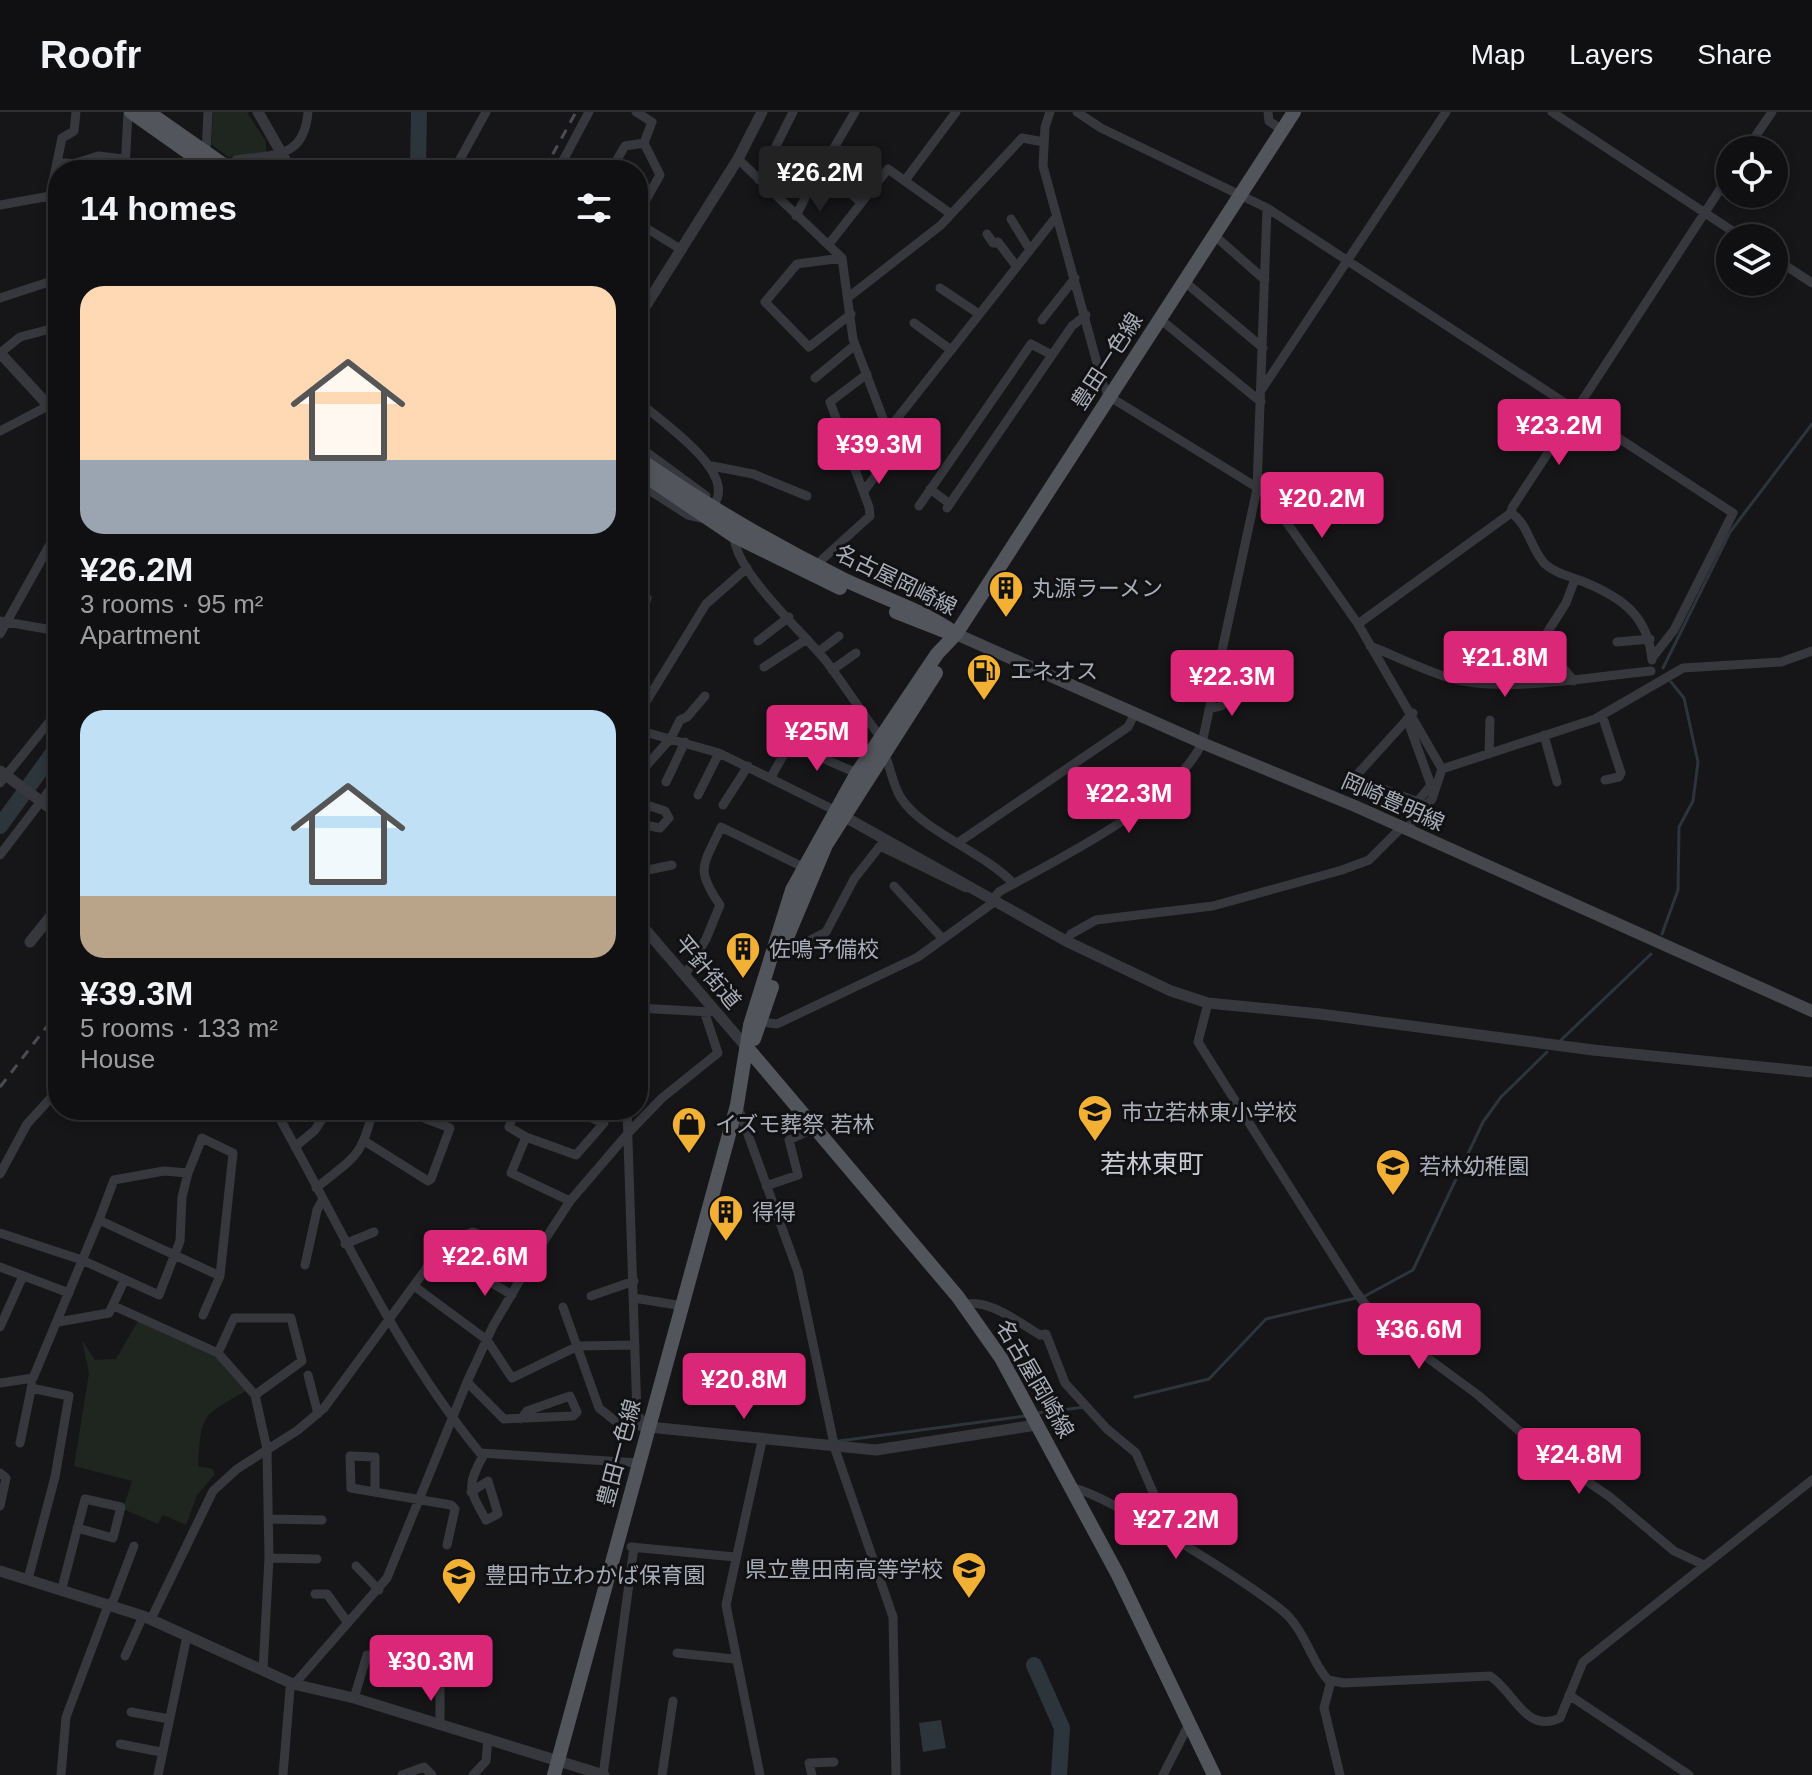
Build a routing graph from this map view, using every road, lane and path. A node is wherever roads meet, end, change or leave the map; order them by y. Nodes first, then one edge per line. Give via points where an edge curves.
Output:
1 (76, 112) edge
2 (129, 112) edge
3 (148, 112) edge
4 (208, 112) edge
5 (258, 112) edge
6 (308, 112) edge
7 (486, 112) edge
8 (589, 112) edge
9 (636, 112) edge
10 (762, 112) edge
11 (793, 112) edge
12 (855, 112) edge
13 (956, 112) edge
14 (1050, 112) edge
15 (1077, 112) edge
16 (1268, 112) edge
17 (1294, 112) edge
18 (1446, 112) edge
19 (1552, 112) edge
20 (1772, 112) edge
21 (1282, 130) junction
22 (1756, 136) edge
23 (1044, 142) junction
24 (644, 143) junction
25 (206, 152) junction
26 (282, 153) junction
27 (124, 159) joint
28 (738, 159) junction
29 (58, 160) edge
30 (86, 160) edge
31 (199, 160) edge
32 (223, 160) edge
33 (254, 160) edge
34 (286, 160) edge
35 (460, 160) edge
36 (563, 160) edge
37 (617, 160) edge
38 (879, 177) junction
39 (906, 179) junction
40 (759, 180) junction
41 (1242, 193) junction
42 (1716, 195) edge
43 (48, 196) edge
44 (648, 196) edge
45 (859, 201) junction
46 (0, 205) edge
47 (1267, 208) junction
48 (1704, 213) junction
49 (951, 214) junction
50 (796, 216) junction
51 (1056, 217) junction
52 (1011, 219) dead end
53 (1721, 224) edge
54 (648, 229) edge
55 (987, 234) dead end
56 (1215, 236) junction
57 (829, 244) junction
58 (682, 250) junction
59 (1030, 250) junction
60 (842, 258) junction
61 (1348, 262) junction
62 (1017, 267) junction
63 (1788, 267) edge
64 (1075, 278) junction
65 (1265, 280) junction
66 (48, 282) edge
67 (1185, 282) junction
68 (1812, 283) edge
69 (940, 288) dead end
70 (850, 296) junction
71 (0, 298) edge
72 (648, 303) edge
73 (851, 314) junction
74 (979, 314) junction
75 (1086, 315) junction
76 (1160, 319) junction
77 (1042, 320) dead end
78 (914, 323) dead end
79 (48, 330) edge
80 (855, 345) junction
81 (1263, 348) junction
82 (951, 350) junction
83 (0, 353) edge
84 (1052, 355) junction
85 (867, 374) junction
86 (815, 378) dead end
87 (1262, 389) junction
88 (1110, 397) junction
89 (1261, 402) junction
90 (48, 406) joint
91 (648, 410) edge
92 (1576, 410) junction
93 (888, 430) junction
94 (0, 431) edge
95 (648, 455) edge
96 (712, 466) junction
97 (648, 477) edge
98 (648, 479) edge
99 (930, 489) junction
100 (1257, 489) junction
101 (864, 491) junction
102 (807, 496) dead end
103 (919, 506) dead end
104 (713, 512) junction
105 (1511, 513) junction
106 (734, 536) junction
107 (48, 547) edge
108 (816, 565) junction
109 (747, 568) junction
110 (1575, 579) junction
111 (789, 617) junction
112 (3, 622) edge
113 (1358, 624) junction
114 (48, 629) edge
115 (0, 634) edge
116 (956, 634) junction
117 (839, 636) dead end
118 (807, 639) junction
119 (1650, 639) junction
120 (758, 641) dead end
121 (1541, 642) junction
122 (1617, 642) dead end
123 (1370, 646) junction
124 (1812, 651) edge
125 (818, 652) junction
126 (856, 653) dead end
127 (1652, 658) junction
128 (764, 667) dead end
129 (832, 670) junction
130 (1651, 671) junction
131 (1574, 681) junction
132 (1500, 682) junction
133 (1655, 683) junction
134 (1233, 692) dead end
135 (649, 696) edge
136 (705, 696) dead end
137 (1209, 709) junction
138 (1135, 713) junction
139 (820, 714) dead end
140 (1602, 715) junction
141 (1410, 716) junction
142 (1490, 720) dead end
143 (48, 723) edge
144 (648, 732) edge
145 (1544, 735) junction
146 (671, 738) junction
147 (685, 742) junction
148 (1202, 743) junction
149 (789, 744) junction
150 (882, 745) junction
151 (719, 753) junction
152 (1489, 754) junction
153 (648, 764) edge
154 (748, 766) junction
155 (1442, 769) junction
156 (857, 773) junction
157 (4, 777) edge
158 (771, 777) junction
159 (1605, 780) dead end
160 (666, 782) dead end
161 (1557, 782) dead end
162 (48, 791) edge
163 (698, 795) dead end
164 (40, 800) junction
165 (1422, 803) junction
166 (723, 805) dead end
167 (48, 806) edge
168 (838, 813) junction
169 (1404, 828) junction
170 (959, 842) junction
171 (0, 855) edge
172 (672, 865) dead end
173 (803, 867) junction
174 (648, 870) edge
175 (1014, 884) junction
176 (894, 886) dead end
177 (975, 891) junction
178 (993, 901) junction
179 (48, 920) edge
180 (648, 932) edge
181 (942, 938) junction
182 (1066, 941) junction
183 (30, 942) dead end
184 (784, 944) junction
185 (685, 975) junction
186 (1208, 1003) junction
187 (648, 1009) edge
188 (1812, 1011) edge
189 (710, 1012) junction
190 (762, 1022) junction
191 (749, 1050) junction
192 (1812, 1072) edge
193 (48, 1101) edge
194 (737, 1105) junction
195 (648, 1112) edge
196 (280, 1120) edge
197 (322, 1120) edge
198 (371, 1120) edge
199 (429, 1120) edge
200 (512, 1120) edge
201 (597, 1120) edge
202 (604, 1120) edge
203 (628, 1120) edge
204 (641, 1120) edge
205 (604, 1123) junction
206 (815, 1128) junction
207 (630, 1131) junction
208 (526, 1137) junction
209 (366, 1142) junction
210 (295, 1147) junction
211 (188, 1173) junction
212 (0, 1174) edge
213 (766, 1186) junction
214 (316, 1188) junction
215 (322, 1201) junction
216 (570, 1201) junction
217 (99, 1220) junction
218 (374, 1232) dead end
219 (0, 1233) edge
220 (345, 1244) junction
221 (175, 1256) junction
222 (533, 1258) junction
223 (82, 1260) junction
224 (305, 1265) dead end
225 (0, 1267) edge
226 (475, 1273) dead end
227 (23, 1276) junction
228 (220, 1276) junction
229 (124, 1281) junction
230 (634, 1281) junction
231 (414, 1286) junction
232 (69, 1293) junction
233 (512, 1295) junction
234 (591, 1296) dead end
235 (634, 1298) junction
236 (964, 1305) junction
237 (114, 1306) junction
238 (683, 1306) junction
239 (563, 1307) dead end
240 (203, 1315) dead end
241 (58, 1322) junction
242 (387, 1322) junction
243 (0, 1327) edge
244 (487, 1340) junction
245 (635, 1345) junction
246 (578, 1346) junction
247 (218, 1353) junction
248 (308, 1375) dead end
249 (467, 1382) junction
250 (0, 1383) edge
251 (32, 1383) junction
252 (255, 1395) junction
253 (318, 1414) junction
254 (521, 1419) junction
255 (453, 1421) junction
256 (1036, 1425) junction
257 (648, 1427) junction
258 (762, 1441) junction
259 (20, 1443) dead end
260 (267, 1449) junction
261 (835, 1449) junction
262 (483, 1456) junction
263 (640, 1463) junction
264 (0, 1473) edge
265 (1812, 1480) edge
266 (1072, 1488) junction
267 (375, 1492) junction
268 (471, 1492) dead end
269 (421, 1499) junction
270 (0, 1506) edge
271 (1162, 1513) dead end
272 (268, 1519) junction
273 (322, 1520) dead end
274 (77, 1528) junction
275 (447, 1545) dead end
276 (618, 1545) junction
277 (134, 1546) dead end
278 (634, 1547) junction
279 (735, 1557) junction
280 (269, 1558) junction
281 (317, 1559) dead end
282 (1702, 1564) junction
283 (356, 1566) dead end
284 (0, 1571) edge
285 (28, 1579) junction
286 (62, 1588) junction
287 (379, 1590) junction
288 (315, 1594) dead end
289 (110, 1604) junction
290 (147, 1618) junction
291 (348, 1623) junction
292 (187, 1636) junction
293 (440, 1645) dead end
294 (677, 1653) dead end
295 (385, 1655) dead end
296 (125, 1656) dead end
297 (734, 1659) junction
298 (263, 1670) junction
299 (1331, 1681) junction
300 (293, 1684) junction
301 (1569, 1695) junction
302 (354, 1698) junction
303 (673, 1701) dead end
304 (131, 1712) dead end
305 (169, 1719) junction
306 (440, 1724) junction
307 (1189, 1724) junction
308 (488, 1738) junction
309 (120, 1744) dead end
310 (161, 1752) junction
311 (834, 1762) dead end
312 (556, 1768) edge
313 (61, 1775) edge
314 (158, 1775) edge
315 (283, 1775) edge
316 (402, 1775) edge
317 (432, 1775) edge
318 (473, 1775) edge
319 (603, 1775) edge
320 (662, 1775) edge
321 (760, 1775) edge
322 (812, 1775) edge
323 (896, 1775) edge
324 (1163, 1775) edge
325 (1214, 1775) edge
326 (1340, 1775) edge
327 (1689, 1775) edge

1 - 29 street via 77,126 62,138
2 - 27 street
2 - 31 main road
3 - 25 main road
4 - 25 street
5 - 26 street
6 - 26 street via 302,140
7 - 35 street
8 - 36 street
9 - 24 street via 652,122
10 - 28 street
11 - 40 street
12 - 38 street via 832,151 853,158
13 - 39 street
14 - 23 street
15 - 41 street
16 - 21 street via 1269,121
17 - 21 main road, 豊田一色線
18 - 61 street
19 - 48 street
20 - 22 street
21 - 41 main road, 豊田一色線
23 - 49 street via 1022,138
23 - 51 street via 1043,166
24 - 37 street via 625,146
24 - 44 street via 660,175
25 - 32 main road
26 - 33 street
26 - 34 street
27 - 30 street
28 - 40 street
28 - 58 street
38 - 39 street via 888,169
38 - 45 street
39 - 49 street
40 - 50 street
41 - 47 street
41 - 56 main road, 豊田一色線
42 - 48 street
43 - 46 street
45 - 50 street via 836,180 817,174
45 - 57 street
47 - 61 street
47 - 65 street
48 - 53 street
48 - 92 street
49 - 70 street
50 - 57 street
51 - 59 street
51 - 64 street
52 - 59 street
54 - 58 street
55 - 62 street
56 - 65 street
56 - 67 main road, 豊田一色線
57 - 60 street
58 - 72 street
59 - 62 street
60 - 70 street
60 - 73 street via 797,264 765,302 809,347
61 - 87 street
61 - 92 street
62 - 74 street
63 - 68 street
64 - 75 street
64 - 77 street
65 - 81 street
66 - 71 street
67 - 76 main road, 豊田一色線
67 - 81 street
69 - 74 street
70 - 73 street
73 - 80 street
74 - 82 street
75 - 84 street
75 - 88 street
76 - 88 main road, 豊田一色線
76 - 89 street
78 - 82 street
79 - 83 street via 20,337
80 - 85 street
80 - 86 street
81 - 87 street
82 - 93 street
83 - 90 street
84 - 99 street via 1031,344
84 - 99 street via 949,506
85 - 93 street
85 - 101 street via 830,402
87 - 89 street
88 - 100 street
88 - 116 main road, 豊田一色線
89 - 100 street
90 - 94 street
91 - 96 street
92 - 105 street
92 - 127 street via 1733,513 1674,630
93 - 101 street via 895,450
95 - 104 street
96 - 102 street via 753,474
96 - 104 street via 718,495
97 - 104 main road, 名古屋岡崎線
98 - 104 street via 688,515
99 - 103 street
100 - 113 street via 1266,493 1312,553
100 - 137 street
101 - 108 street via 870,516
104 - 106 main road, 名古屋岡崎線
104 - 108 main road, 名古屋岡崎線
105 - 110 street via 1546,564
105 - 113 street
106 - 109 street
106 - 116 main road, 名古屋岡崎線 via 931,628
107 - 112 street
108 - 116 main road, 名古屋岡崎線 via 934,618
109 - 111 street
109 - 135 street via 706,604
110 - 119 street via 1619,599 1644,624
110 - 121 street
111 - 118 street
111 - 120 street
112 - 114 street
112 - 115 street
113 - 123 street
116 - 138 main road, 岡崎豊明線
116 - 150 main road, 豊田一色線 via 937,654
117 - 125 street
118 - 125 street
118 - 128 street
119 - 122 street
119 - 127 street
121 - 131 street
121 - 132 street via 1509,656 1508,674
123 - 132 street via 1451,679
123 - 141 street
124 - 133 street via 1781,662 1683,668
125 - 129 street
126 - 129 street
127 - 130 street
129 - 150 street
130 - 131 street
130 - 133 street
131 - 132 street
133 - 140 street
134 - 137 street via 1221,706
136 - 146 street via 680,720
137 - 148 street
138 - 148 main road, 岡崎豊明線
138 - 170 street via 1128,727
139 - 149 street
140 - 145 street
140 - 159 street via 1621,773
141 - 155 street
141 - 165 street via 1431,785
141 - 165 street via 1354,778
142 - 152 street
143 - 157 street
144 - 146 street
145 - 152 street
145 - 161 street
146 - 147 street
146 - 153 street
147 - 151 street
147 - 160 street
148 - 169 main road, 岡崎豊明線
148 - 175 street via 1170,785 1118,823
149 - 156 street
149 - 158 street
150 - 156 main road, 豊田一色線
150 - 168 main road, 豊田一色線
150 - 170 street via 900,797
151 - 154 street
151 - 163 street
152 - 155 street
154 - 158 street
154 - 166 street
155 - 165 street via 1438,788
156 - 168 main road, 豊田一色線
157 - 164 street
158 - 168 street
162 - 164 street
164 - 167 street
164 - 171 street
165 - 169 street
168 - 173 main road, 豊田一色線
168 - 177 street
168 - 184 main road, 豊田一色線
169 - 182 street via 1369,860 1342,870 1213,906 1096,920
169 - 188 main road, 岡崎豊明線
170 - 175 street via 998,866
172 - 174 street
173 - 185 street via 721,827 702,871 720,905
173 - 191 main road, 豊田一色線 via 750,1025
175 - 178 street
176 - 181 street
177 - 178 street
177 - 184 street via 880,846 854,879 826,932 797,947
178 - 181 street
178 - 182 street
179 - 183 street
180 - 185 street, 平針街道
181 - 190 street via 918,957 777,1024
182 - 186 street
184 - 190 main road, 豊田一色線
185 - 189 street, 平針街道
186 - 192 street
186 - 282 street via 1198,1042 1379,1322 1674,1551
187 - 189 street
189 - 191 street, 平針街道
189 - 195 street via 718,1053
190 - 191 main road, 豊田一色線
191 - 194 main road, 豊田一色線
191 - 206 main road, 名古屋岡崎線
193 - 212 street via 27,1124
194 - 213 street
194 - 238 main road, 豊田一色線
196 - 210 street
197 - 210 street
198 - 209 street
199 - 209 street via 450,1128 428,1181
200 - 208 street via 509,1127
201 - 205 street
202 - 205 street
203 - 207 street
204 - 207 street
205 - 208 street via 576,1155
206 - 213 street via 789,1140 798,1175
206 - 236 main road, 名古屋岡崎線
207 - 216 street
207 - 230 street
208 - 216 street via 511,1173
209 - 214 street
210 - 214 street
211 - 217 street via 118,1177
211 - 221 street
211 - 228 street via 202,1138 233,1153
213 - 261 street via 798,1272
214 - 215 street
215 - 220 street
215 - 224 street
216 - 222 street
217 - 221 street
217 - 223 street
218 - 220 street
219 - 223 street
220 - 242 street
221 - 228 street
221 - 229 street via 159,1295
222 - 231 street via 468,1232 445,1243
222 - 233 street
223 - 229 street
223 - 232 street
225 - 227 street
226 - 233 street
227 - 232 street
227 - 243 street
228 - 240 street
229 - 237 street
230 - 234 street
230 - 235 street
231 - 242 street
231 - 244 street
232 - 241 street
233 - 244 street
235 - 238 street
235 - 245 street
236 - 256 main road, 名古屋岡崎線 via 1001,1358
236 - 271 street via 1006,1315 1046,1334 1065,1383 1136,1453
237 - 241 street via 105,1315
237 - 247 street
238 - 257 main road, 豊田一色線
239 - 246 street
241 - 251 street
242 - 253 street
242 - 255 street
244 - 246 street via 512,1378
244 - 249 street
245 - 246 street
245 - 257 street via 637,1415
246 - 257 street via 599,1408 614,1420
247 - 252 street
247 - 252 street via 234,1318 291,1318 302,1361
248 - 253 street
249 - 254 street via 500,1417
249 - 255 street
250 - 251 street
251 - 259 street
251 - 285 street via 69,1396 55,1477
252 - 260 street
253 - 260 street
254 - 254 street via 573,1416 577,1412 570,1396 527,1411
255 - 262 street
255 - 269 street
256 - 261 street via 887,1449
256 - 266 main road, 名古屋岡崎線
257 - 258 street
257 - 263 main road, 豊田一色線
258 - 261 street
258 - 279 street
260 - 272 street
260 - 290 street via 213,1491
261 - 323 street via 893,1617
262 - 263 street
262 - 268 street via 470,1480
263 - 276 main road, 豊田一色線
264 - 270 street via 6,1478
265 - 282 street
266 - 299 street via 1084,1489 1263,1595 1302,1632 1321,1672
266 - 307 main road, 名古屋岡崎線
267 - 267 street via 351,1488 350,1456 375,1457
267 - 269 street
269 - 275 street via 455,1509
269 - 287 street
272 - 273 street
272 - 280 street
274 - 274 street via 86,1497 121,1507 113,1538
274 - 286 street
276 - 278 street
276 - 312 main road, 豊田一色線
277 - 289 street
278 - 279 street
278 - 319 street
279 - 297 street via 726,1605
280 - 281 street
280 - 298 street
282 - 301 street via 1583,1662
283 - 287 street
284 - 285 street
285 - 286 street
286 - 289 street
287 - 291 street
288 - 291 street via 327,1594
289 - 290 street
289 - 313 street via 66,1717
290 - 292 street
290 - 296 street
291 - 300 street
292 - 298 street
292 - 305 street
293 - 306 street
294 - 297 street
295 - 302 street via 367,1655
297 - 321 street
298 - 300 street
299 - 301 street via 1490,1676 1522,1711 1540,1722 1560,1718
299 - 326 street via 1324,1708
300 - 302 street
300 - 315 street
301 - 327 street
302 - 306 street
303 - 320 street
304 - 305 street
305 - 310 street
306 - 308 street
307 - 324 street
307 - 325 main road, 名古屋岡崎線
308 - 312 street
308 - 318 street via 486,1761
309 - 310 street
310 - 314 street
311 - 322 street via 809,1763
312 - 319 street
316 - 317 street via 424,1767

